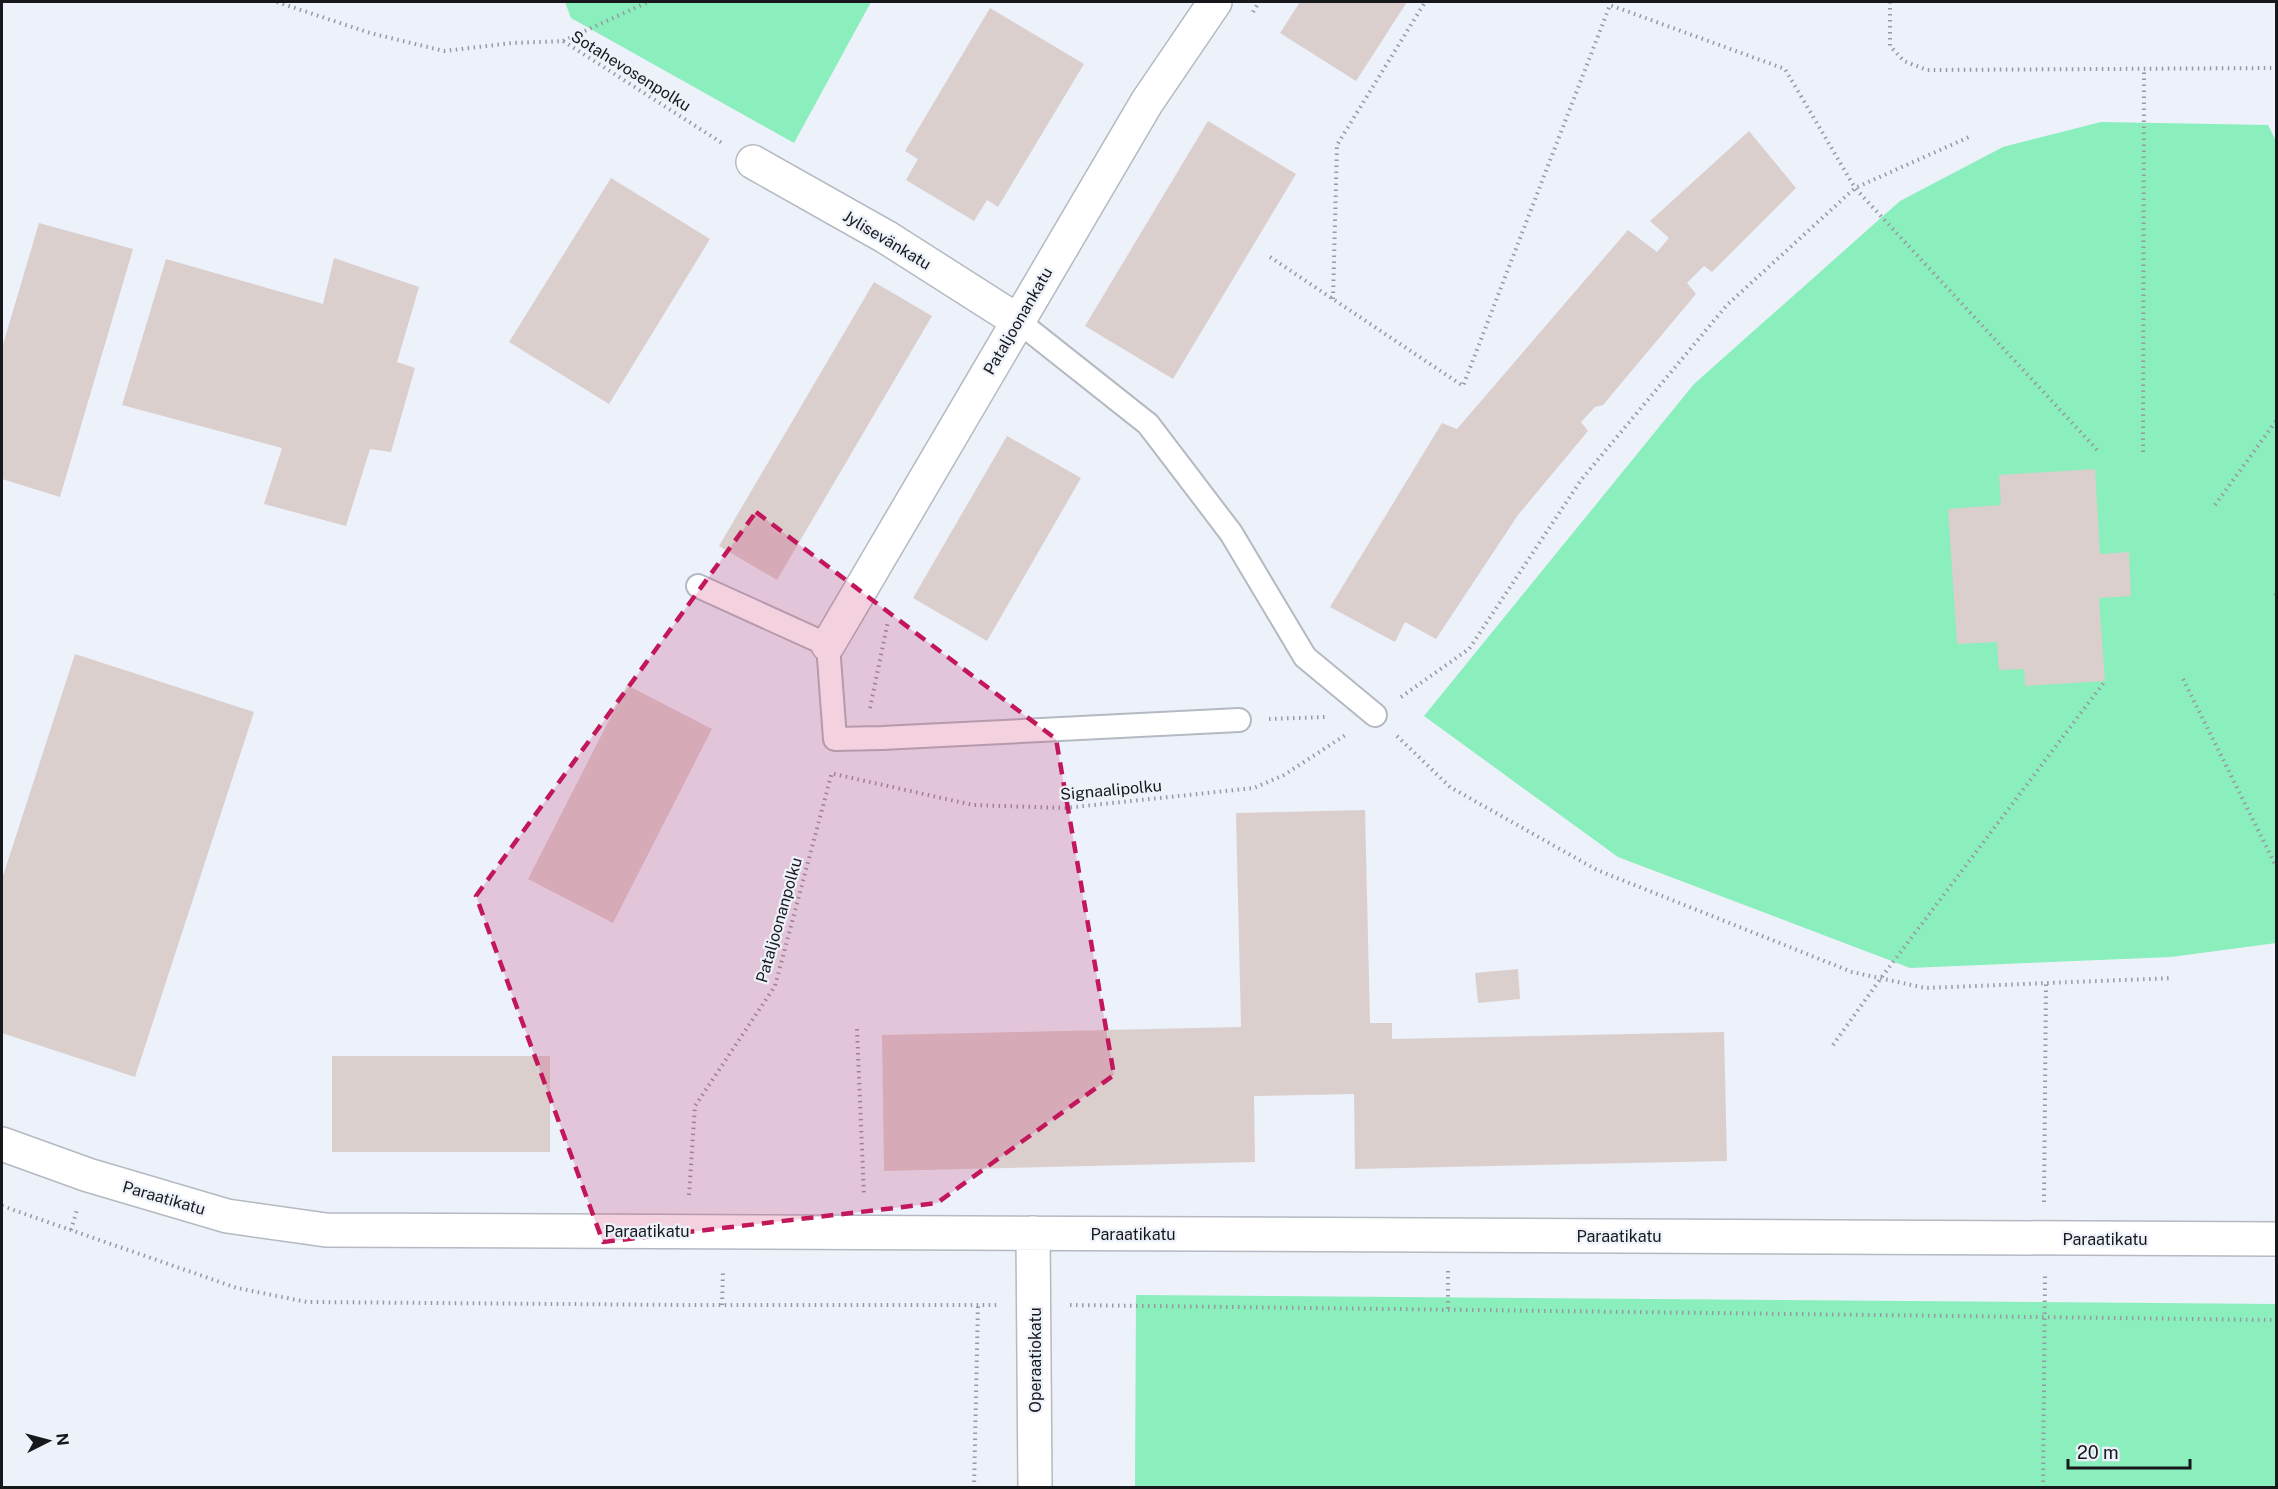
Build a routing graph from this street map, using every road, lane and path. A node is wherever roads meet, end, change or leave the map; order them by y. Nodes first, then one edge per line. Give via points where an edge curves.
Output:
1 (277, 2) edge
2 (648, 2) edge
3 (1215, 2) edge
4 (1425, 2) edge
5 (1890, 2) edge
6 (1609, 3) edge
7 (563, 41) junction
8 (2277, 68) edge
9 (2144, 69) junction
10 (1969, 136) dead end
11 (753, 162) joint
12 (1856, 188) junction
13 (1270, 257) dead end
14 (1333, 299) junction
15 (1018, 321) junction
16 (2277, 422) edge
17 (2099, 452) dead end
18 (2143, 452) dead end
19 (2215, 505) dead end
20 (698, 586) dead end
21 (828, 645) junction
22 (2183, 679) dead end
23 (2105, 681) dead end
24 (1375, 715) junction
25 (1239, 720) joint
26 (835, 739) junction
27 (832, 774) junction
28 (2277, 866) edge
29 (1881, 978) junction
30 (2173, 978) dead end
31 (2046, 983) junction
32 (857, 1029) dead end
33 (1833, 1045) dead end
34 (2, 1144) edge
35 (689, 1197) dead end
36 (2044, 1201) dead end
37 (2, 1206) edge
38 (866, 1232) junction
39 (1033, 1233) junction
40 (2277, 1239) edge
41 (978, 1305) junction
42 (1034, 1305) junction
43 (2045, 1317) junction
44 (2277, 1320) edge
45 (974, 1488) edge
46 (1035, 1488) edge
47 (2043, 1488) edge

1 - 7 path, Sotahevosenpolku via 370,33 444,51
2 - 7 path
3 - 15 street, Pataljoonankatu via 1147,102
4 - 14 path via 1337,145
5 - 9 path via 1890,46 1904,61 1927,70
6 - 12 path via 1785,69
6 - 14 path via 1463,386
7 - 11 path, Sotahevosenpolku
8 - 9 path
9 - 18 path
10 - 12 path, Signaalipolku
11 - 15 street, Jylisevänkatu via 886,237
12 - 17 path
12 - 24 path, Signaalipolku via 1727,304 1581,480 1469,649
13 - 14 path
15 - 21 street, Pataljoonankatu
15 - 24 lane via 1148,424 1231,533 1305,657
16 - 19 path
20 - 21 lane
21 - 26 lane
22 - 28 path
23 - 29 path
24 - 25 path
24 - 27 path, Signaalipolku via 1284,775 1254,788 1065,808 973,805
24 - 29 path via 1450,787 1597,870 1852,972
25 - 26 lane
26 - 27 path, Pataljoonanpolku
27 - 35 path, Pataljoonanpolku via 775,986 694,1106
29 - 31 path via 1925,988
29 - 33 path
30 - 31 path
31 - 36 path
32 - 38 path
34 - 38 street, Paraatikatu via 88,1175 227,1216 326,1230
37 - 41 path via 237,1288 307,1302
38 - 39 street, Paraatikatu
39 - 40 street, Paraatikatu
39 - 42 street, Operaatiokatu
41 - 42 path
41 - 45 path
42 - 43 path
42 - 46 street, Operaatiokatu
43 - 44 path
43 - 47 path

